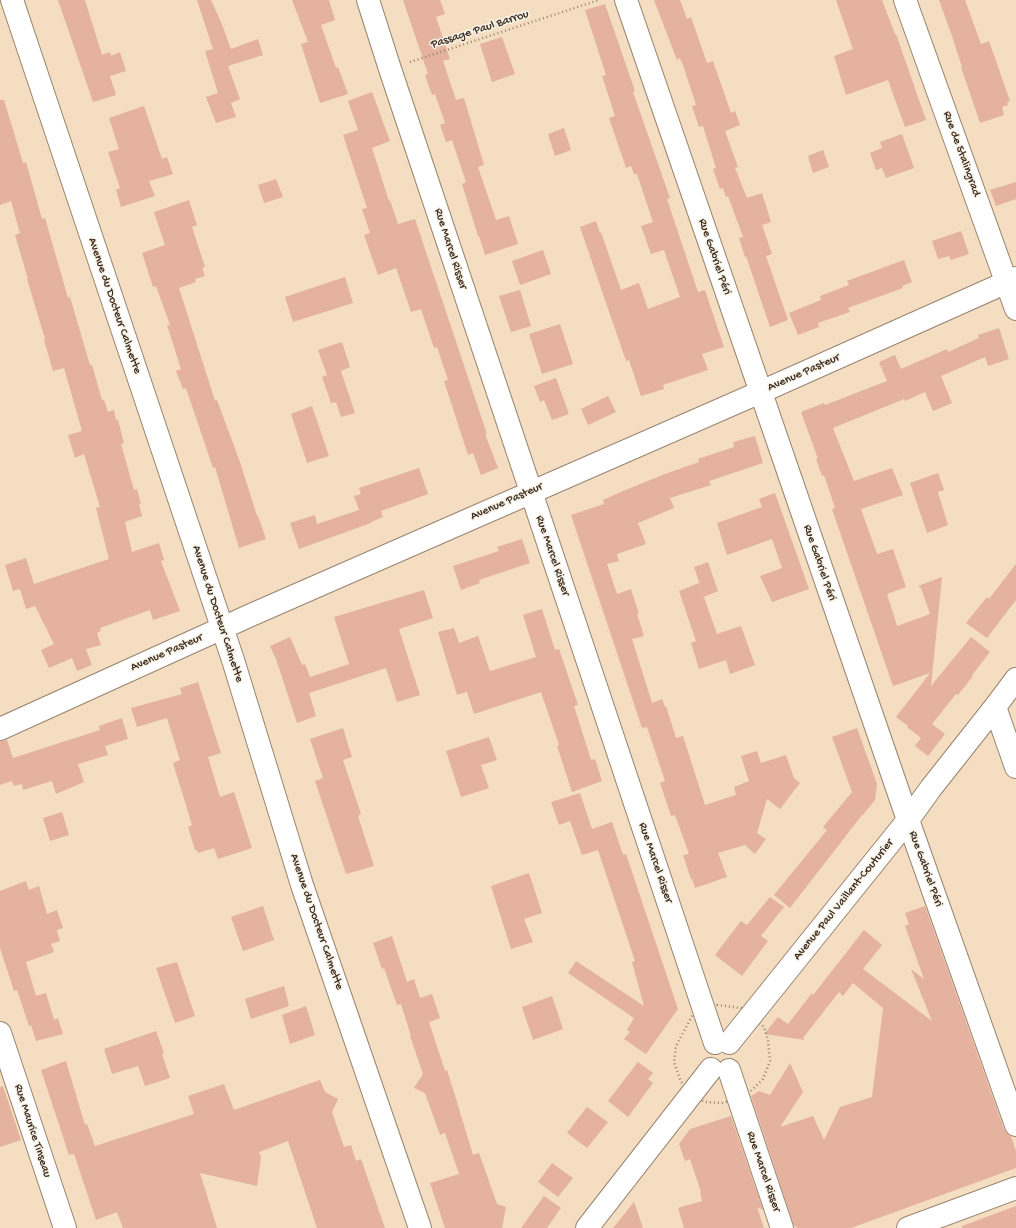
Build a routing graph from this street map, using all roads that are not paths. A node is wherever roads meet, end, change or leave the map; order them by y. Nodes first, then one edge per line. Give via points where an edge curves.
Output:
1 (12, 0) edge
2 (368, 0) edge
3 (626, 0) edge
4 (905, 0) edge
5 (1011, 280) edge
6 (1016, 309) edge
7 (760, 392) junction
8 (531, 492) junction
9 (222, 628) junction
10 (1016, 679) edge
11 (995, 707) junction
12 (0, 729) edge
13 (1016, 767) edge
14 (908, 820) junction
15 (0, 1033) edge
16 (722, 1043) junction
17 (720, 1069) junction
18 (1016, 1125) edge
19 (1016, 1188) edge
20 (65, 1228) edge
21 (420, 1228) edge
22 (587, 1228) edge
23 (782, 1228) edge
24 (908, 1228) edge

1 - 9 street, Avenue du Docteur Calmette
2 - 8 street, Rue Marcel Risser
3 - 7 street, Rue Gabriel Péri
4 - 5 street, Rue de Stalingrad
5 - 6 street, Rue de Stalingrad
5 - 7 street, Avenue Pasteur
7 - 8 street, Avenue Pasteur
7 - 14 street, Rue Gabriel Péri
8 - 9 street, Avenue Pasteur
8 - 16 street, Rue Marcel Risser
9 - 12 street, Avenue Pasteur
9 - 21 street, Avenue du Docteur Calmette via 302,884
10 - 11 street, Avenue Paul Vaillant-Couturier
11 - 13 street
11 - 14 street, Avenue Paul Vaillant-Couturier
14 - 16 street, Avenue Paul Vaillant-Couturier
14 - 18 street, Rue Gabriel Péri
15 - 20 street, Rue Maurice Tinseau
16 - 17 street via 711,1055
17 - 22 street
17 - 23 street, Rue Marcel Risser
19 - 24 street

